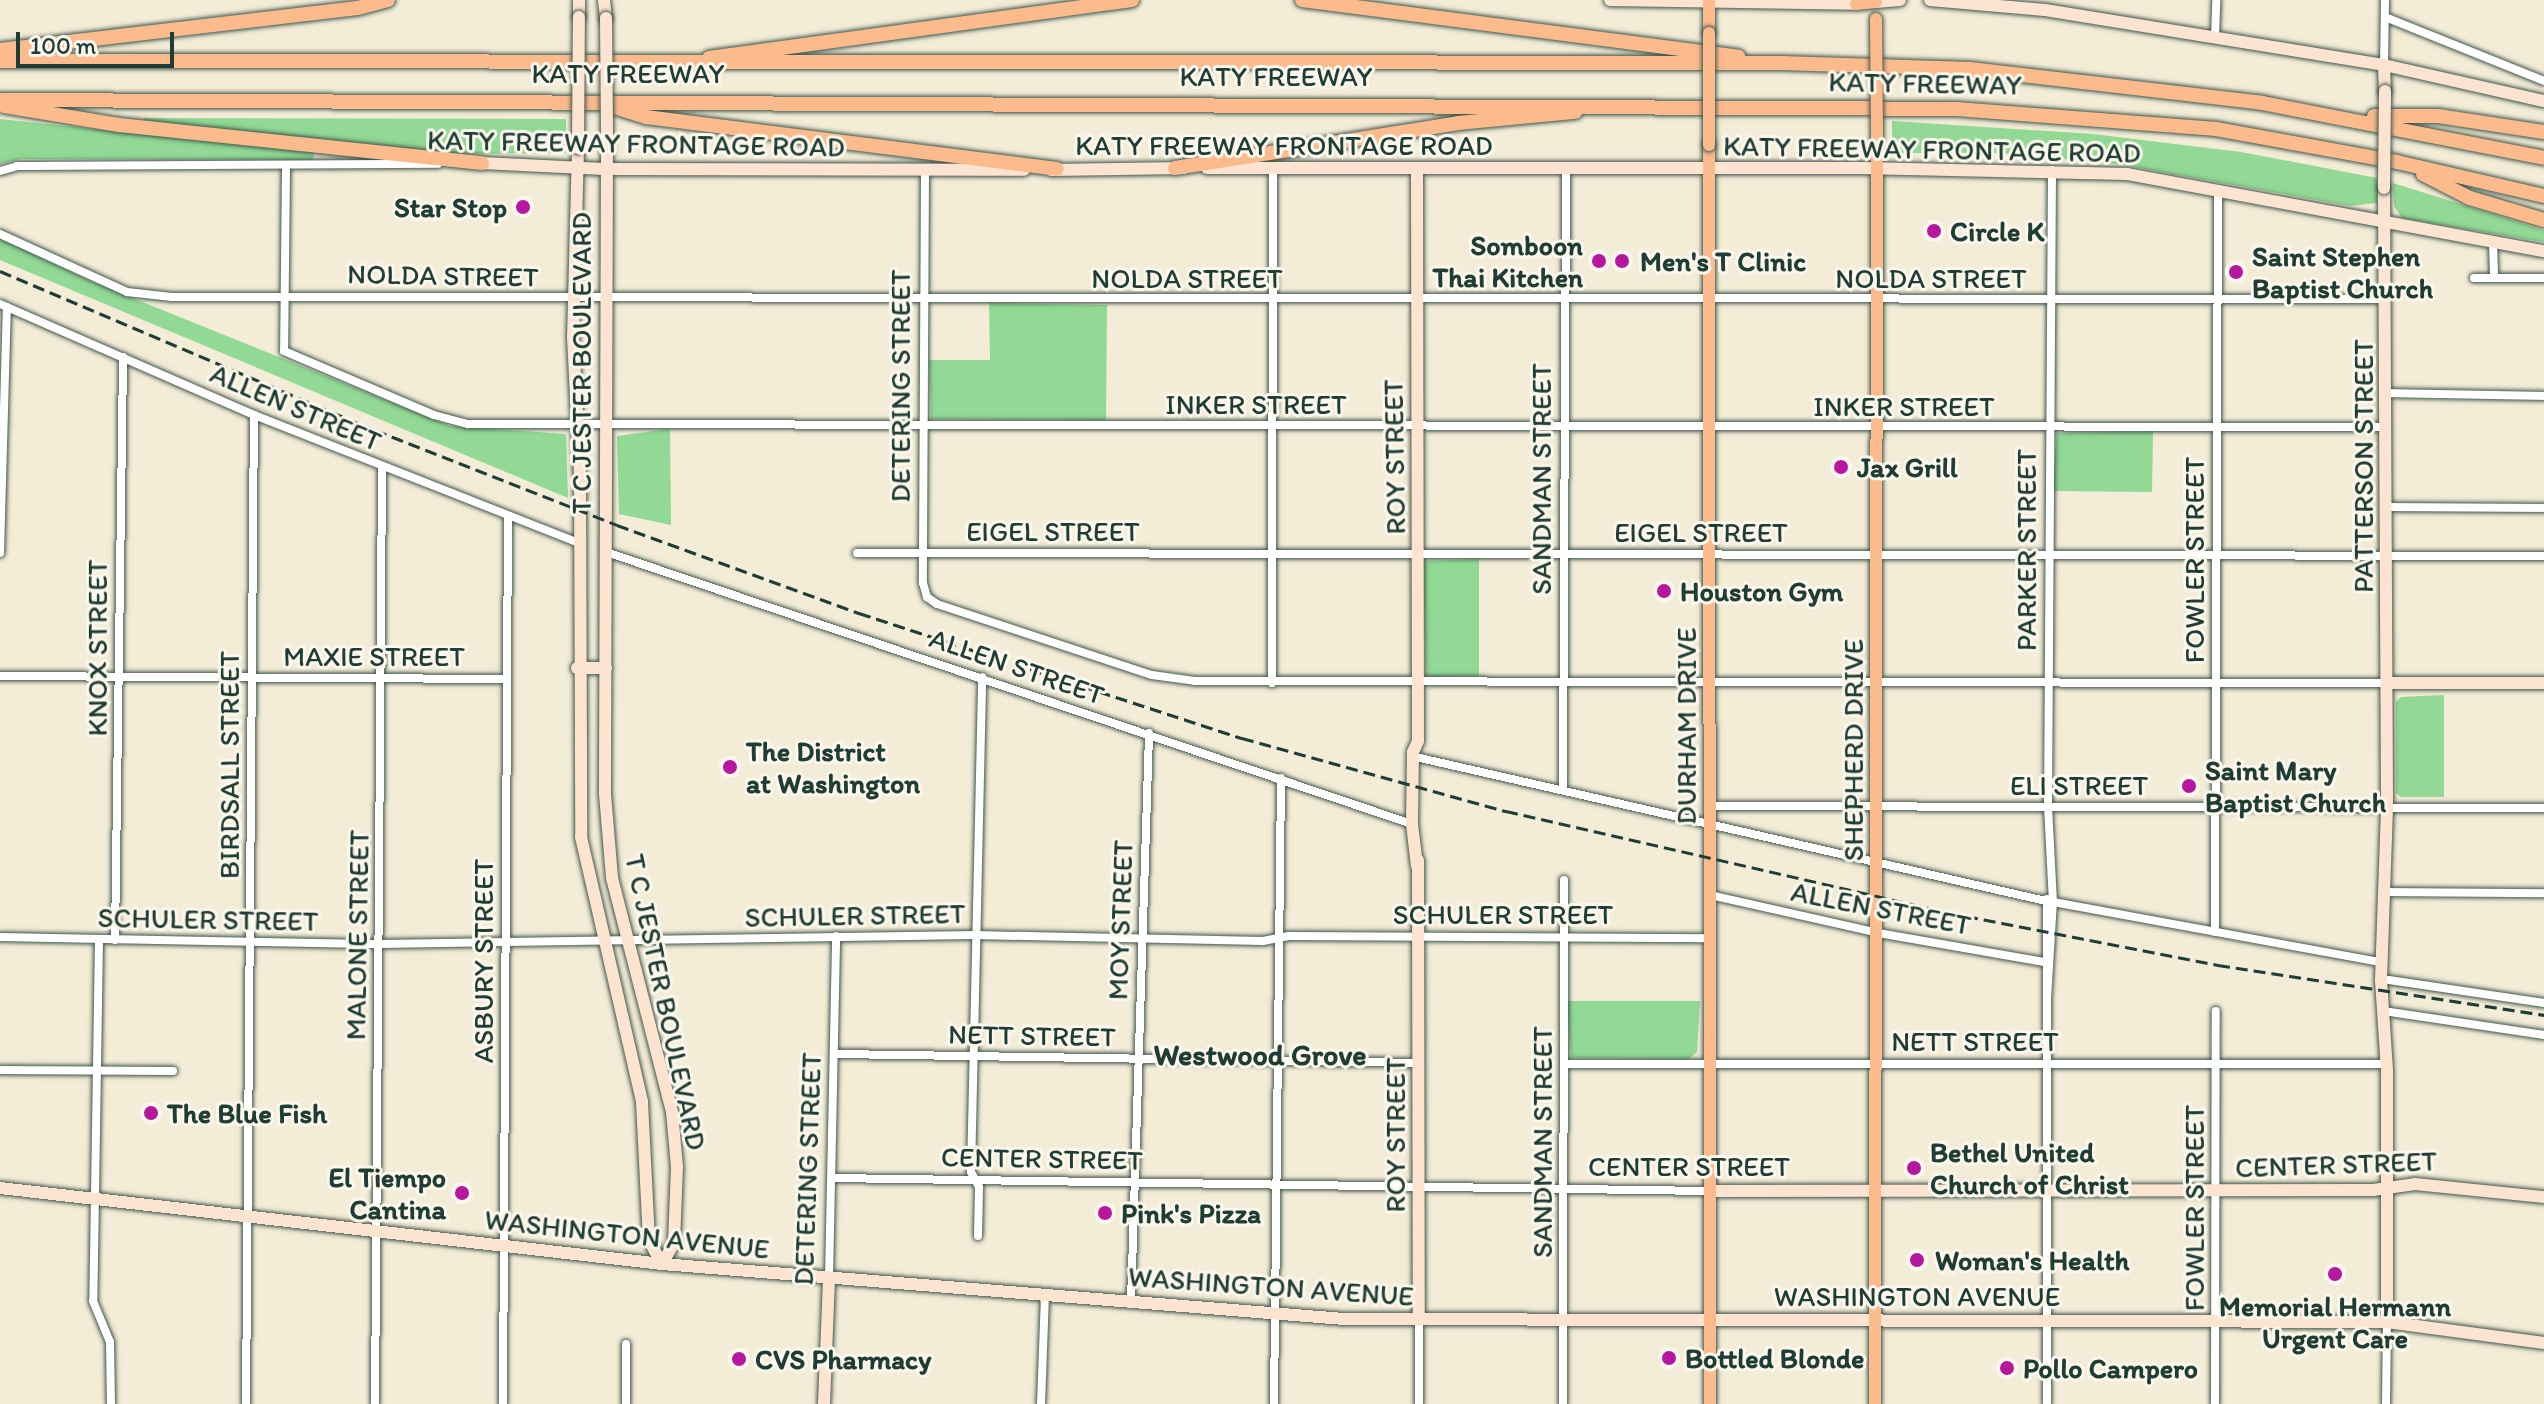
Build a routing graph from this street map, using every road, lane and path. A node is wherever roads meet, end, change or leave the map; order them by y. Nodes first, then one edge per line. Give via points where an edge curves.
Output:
1 (388, 0) edge
2 (579, 0) edge
3 (604, 0) edge
4 (1132, 0) edge
5 (1302, 0) edge
6 (1610, 0) edge
7 (1900, 0) edge
8 (1930, 0) edge
9 (2216, 0) edge
10 (2385, 0) edge
11 (1876, 1) edge
12 (1709, 2) edge
13 (2385, 17) junction
14 (2215, 38) junction
15 (0, 50) edge
16 (0, 61) edge
17 (1782, 63) junction
18 (653, 65) junction
19 (2384, 65) junction
20 (2544, 81) edge
21 (589, 99) junction
22 (2544, 101) edge
23 (0, 103) edge
24 (1653, 104) junction
25 (2344, 116) junction
26 (2544, 132) edge
27 (2544, 158) edge
28 (2397, 162) junction
29 (482, 163) junction
30 (574, 168) junction
31 (1175, 168) junction
32 (1273, 168) junction
33 (1709, 168) junction
34 (1877, 168) junction
35 (286, 169) junction
36 (604, 169) junction
37 (1057, 169) junction
38 (1417, 169) junction
39 (1566, 169) junction
40 (925, 170) junction
41 (2052, 170) junction
42 (0, 171) edge
43 (2218, 187) junction
44 (2544, 196) edge
45 (2384, 219) junction
46 (2544, 220) edge
47 (0, 234) edge
48 (2493, 244) junction
49 (2544, 251) edge
50 (2474, 278) dead end
51 (2494, 278) junction
52 (2544, 278) edge
53 (285, 296) junction
54 (573, 298) junction
55 (924, 298) junction
56 (603, 299) junction
57 (1709, 299) junction
58 (2386, 299) junction
59 (1273, 300) junction
60 (1417, 300) junction
61 (1565, 300) junction
62 (1877, 300) junction
63 (2048, 300) junction
64 (2216, 301) junction
65 (3, 305) edge
66 (123, 357) junction
67 (2386, 393) junction
68 (2544, 396) edge
69 (254, 415) junction
70 (0, 424) edge
71 (605, 424) junction
72 (577, 425) junction
73 (1271, 425) junction
74 (922, 426) junction
75 (1416, 427) junction
76 (2048, 427) junction
77 (2215, 427) junction
78 (2387, 427) junction
79 (1563, 428) junction
80 (1709, 428) junction
81 (1877, 428) junction
82 (382, 467) junction
83 (2387, 507) junction
84 (2544, 508) edge
85 (508, 518) junction
86 (579, 543) junction
87 (606, 552) junction
88 (0, 553) edge
89 (857, 553) dead end
90 (924, 553) junction
91 (1270, 553) junction
92 (1419, 554) junction
93 (1563, 554) junction
94 (1710, 554) junction
95 (1877, 555) junction
96 (2049, 555) junction
97 (2218, 556) junction
98 (2387, 556) junction
99 (2544, 556) edge
100 (577, 668) junction
101 (606, 668) junction
102 (0, 676) edge
103 (119, 677) junction
104 (252, 677) junction
105 (982, 677) junction
106 (382, 678) junction
107 (507, 679) junction
108 (1562, 681) junction
109 (2049, 681) junction
110 (1711, 682) junction
111 (1272, 683) junction
112 (1417, 683) junction
113 (1878, 683) junction
114 (2217, 683) junction
115 (2387, 683) junction
116 (2544, 683) edge
117 (1149, 733) junction
118 (1418, 751) junction
119 (1281, 778) junction
120 (1563, 790) junction
121 (579, 794) junction
122 (605, 794) junction
123 (1710, 806) junction
124 (1878, 806) junction
125 (2048, 807) junction
126 (2217, 807) junction
127 (2387, 808) junction
128 (2544, 808) edge
129 (1412, 824) junction
130 (1710, 826) junction
131 (1877, 865) junction
132 (1417, 866) junction
133 (1564, 880) dead end
134 (2385, 892) junction
135 (2544, 893) edge
136 (1710, 895) junction
137 (2050, 901) junction
138 (2215, 932) junction
139 (2385, 932) junction
140 (1878, 933) junction
141 (975, 935) junction
142 (1417, 935) junction
143 (836, 936) junction
144 (1564, 936) junction
145 (0, 937) edge
146 (1276, 938) junction
147 (1710, 938) junction
148 (99, 939) junction
149 (115, 940) junction
150 (1143, 940) junction
151 (250, 941) junction
152 (626, 941) junction
153 (602, 942) junction
154 (505, 943) junction
155 (380, 944) junction
156 (2045, 962) junction
157 (2381, 962) junction
158 (2389, 980) junction
159 (2047, 999) junction
160 (2544, 1003) edge
161 (2216, 1011) dead end
162 (2390, 1012) junction
163 (2544, 1035) edge
164 (836, 1054) junction
165 (972, 1056) junction
166 (1137, 1059) junction
167 (2386, 1059) junction
168 (1275, 1061) junction
169 (1419, 1063) junction
170 (1879, 1063) junction
171 (2048, 1063) junction
172 (1564, 1064) junction
173 (1709, 1064) junction
174 (2216, 1064) junction
175 (0, 1070) edge
176 (96, 1071) junction
177 (173, 1071) dead end
178 (668, 1097) junction
179 (642, 1102) junction
180 (832, 1178) junction
181 (974, 1181) junction
182 (1135, 1184) junction
183 (1273, 1187) junction
184 (2387, 1187) junction
185 (0, 1188) edge
186 (1419, 1189) junction
187 (2048, 1189) junction
188 (1564, 1190) junction
189 (1709, 1191) junction
190 (1878, 1191) junction
191 (2216, 1191) junction
192 (2544, 1197) edge
193 (96, 1200) junction
194 (248, 1215) junction
195 (377, 1230) junction
196 (978, 1236) dead end
197 (503, 1245) junction
198 (662, 1264) junction
199 (829, 1278) junction
200 (1045, 1294) junction
201 (1131, 1301) junction
202 (1274, 1313) junction
203 (1709, 1319) junction
204 (1419, 1320) junction
205 (1563, 1320) junction
206 (1875, 1320) junction
207 (2048, 1321) junction
208 (2215, 1322) junction
209 (2387, 1322) junction
210 (2544, 1343) edge
211 (626, 1344) dead end
212 (111, 1404) edge
213 (246, 1404) edge
214 (375, 1404) edge
215 (503, 1404) edge
216 (626, 1404) edge
217 (825, 1404) edge
218 (1041, 1404) edge
219 (1274, 1404) edge
220 (1419, 1404) edge
221 (1563, 1404) edge
222 (1710, 1404) edge
223 (1875, 1404) edge
224 (2047, 1404) edge
225 (2215, 1404) edge
226 (2386, 1404) edge

1 - 15 highway via 358,8
2 - 30 main road, T C JESTER BOULEVARD, bridge
3 - 36 main road, T C JESTER BOULEVARD, bridge
4 - 18 highway
5 - 17 highway
6 - 12 main road
7 - 11 main road
8 - 14 main road via 2045,10
9 - 14 street
10 - 13 street, PATTERSON STREET
11 - 12 main road
11 - 34 main road, SHEPHERD DRIVE, bridge
12 - 33 main road, DURHAM DRIVE, bridge
13 - 19 street, PATTERSON STREET
13 - 20 street
14 - 19 main road
16 - 18 highway, KATY FREEWAY
17 - 18 highway, KATY FREEWAY
17 - 25 highway, KATY FREEWAY via 1970,69 2158,88
19 - 22 main road
19 - 45 main road, PATTERSON STREET, bridge
21 - 23 highway, KATY FREEWAY
21 - 24 highway, KATY FREEWAY
21 - 37 highway via 646,117
23 - 29 highway via 119,125
24 - 28 highway, KATY FREEWAY via 2056,113 2216,129
24 - 31 highway via 1458,123
25 - 26 highway via 2438,116
25 - 27 highway, KATY FREEWAY
28 - 44 highway, KATY FREEWAY
28 - 46 highway via 2470,198
29 - 30 main road, KATY FREEWAY FRONTAGE ROAD
29 - 35 street, KATY FREEWAY FRONTAGE ROAD
30 - 36 main road, KATY FREEWAY FRONTAGE ROAD
30 - 54 main road, T C JESTER BOULEVARD
31 - 32 main road, KATY FREEWAY FRONTAGE ROAD
31 - 37 main road, KATY FREEWAY FRONTAGE ROAD
32 - 38 main road, KATY FREEWAY FRONTAGE ROAD
32 - 59 street
33 - 34 main road, KATY FREEWAY FRONTAGE ROAD
33 - 39 main road, KATY FREEWAY FRONTAGE ROAD
33 - 57 main road, DURHAM DRIVE
34 - 41 main road, KATY FREEWAY FRONTAGE ROAD
34 - 62 main road, SHEPHERD DRIVE
35 - 42 street, KATY FREEWAY FRONTAGE ROAD via 17,166
35 - 53 street
36 - 40 main road, KATY FREEWAY FRONTAGE ROAD
36 - 56 main road, T C JESTER BOULEVARD
37 - 40 main road, KATY FREEWAY FRONTAGE ROAD
38 - 39 main road, KATY FREEWAY FRONTAGE ROAD
38 - 60 main road, ROY STREET
39 - 61 street, SANDMAN STREET
40 - 55 street, DETERING STREET
41 - 43 main road, KATY FREEWAY FRONTAGE ROAD
41 - 63 street, PARKER STREET
43 - 45 main road, KATY FREEWAY FRONTAGE ROAD
43 - 64 street, FOWLER STREET
45 - 48 main road, KATY FREEWAY FRONTAGE ROAD
45 - 58 main road, PATTERSON STREET
47 - 53 street, NOLDA STREET via 127,292
48 - 49 main road, KATY FREEWAY FRONTAGE ROAD
48 - 51 street
50 - 51 street
51 - 52 street
53 - 54 street, NOLDA STREET
53 - 72 street, INKER STREET via 284,351 457,421
54 - 56 street, NOLDA STREET
54 - 72 main road, T C JESTER BOULEVARD
55 - 56 street, NOLDA STREET
55 - 59 street, NOLDA STREET
55 - 74 street, DETERING STREET
56 - 71 main road, T C JESTER BOULEVARD
57 - 61 street, NOLDA STREET
57 - 62 street, NOLDA STREET
57 - 80 main road, DURHAM DRIVE
58 - 64 street, NOLDA STREET
58 - 67 main road, PATTERSON STREET
59 - 60 street, NOLDA STREET
59 - 73 street
60 - 61 street, NOLDA STREET
60 - 75 main road, ROY STREET
61 - 79 street, SANDMAN STREET
62 - 63 street, NOLDA STREET
62 - 81 main road, SHEPHERD DRIVE
63 - 64 street, NOLDA STREET
63 - 76 street, PARKER STREET
64 - 77 street, FOWLER STREET
65 - 66 street, ALLEN STREET
65 - 70 street
66 - 69 street, ALLEN STREET
66 - 103 street, KNOX STREET
67 - 68 street
67 - 78 main road, PATTERSON STREET
69 - 82 street, ALLEN STREET
69 - 104 street, BIRDSALL STREET
70 - 88 street
71 - 72 street, INKER STREET
71 - 74 street, INKER STREET
71 - 87 main road, T C JESTER BOULEVARD
72 - 86 main road, T C JESTER BOULEVARD
73 - 74 street, INKER STREET
73 - 75 street, INKER STREET
73 - 91 street
74 - 90 street, DETERING STREET
75 - 79 street, INKER STREET
75 - 92 main road, ROY STREET
76 - 77 street, INKER STREET
76 - 81 street, INKER STREET
76 - 96 street, PARKER STREET
77 - 78 street, INKER STREET
77 - 97 street, FOWLER STREET
78 - 83 main road, PATTERSON STREET
79 - 80 street, INKER STREET
79 - 93 street, SANDMAN STREET
80 - 81 street, INKER STREET
80 - 94 main road, DURHAM DRIVE
81 - 95 main road, SHEPHERD DRIVE
82 - 85 street, ALLEN STREET
82 - 106 street, MALONE STREET
83 - 84 street
83 - 98 main road, PATTERSON STREET
85 - 86 street, ALLEN STREET
85 - 107 street, ASBURY STREET
86 - 100 main road, T C JESTER BOULEVARD
87 - 101 main road, T C JESTER BOULEVARD
87 - 105 street, ALLEN STREET
89 - 90 street, EIGEL STREET
90 - 91 street, EIGEL STREET
90 - 111 street, DETERING STREET via 923,583 931,600 1152,675
91 - 92 street, EIGEL STREET
91 - 111 street
92 - 93 street, EIGEL STREET
92 - 112 main road, ROY STREET
93 - 94 street, EIGEL STREET
93 - 108 street, SANDMAN STREET
94 - 95 street, EIGEL STREET
94 - 110 main road, DURHAM DRIVE
95 - 96 street, EIGEL STREET
95 - 113 main road, SHEPHERD DRIVE
96 - 97 street, EIGEL STREET
96 - 109 street, PARKER STREET
97 - 98 street, EIGEL STREET
97 - 114 street, FOWLER STREET
98 - 99 street, EIGEL STREET
98 - 115 main road, PATTERSON STREET
100 - 101 main road
100 - 121 main road, T C JESTER BOULEVARD
101 - 122 main road, T C JESTER BOULEVARD
102 - 103 street, MAXIE STREET
103 - 104 street, MAXIE STREET
103 - 149 street, KNOX STREET
104 - 106 street, MAXIE STREET
104 - 151 street, BIRDSALL STREET
105 - 117 street, ALLEN STREET
105 - 141 street
106 - 107 street, MAXIE STREET
106 - 155 street, MALONE STREET
107 - 154 street, ASBURY STREET
108 - 110 street
108 - 112 street
108 - 120 street, SANDMAN STREET
109 - 113 street
109 - 114 street
109 - 125 street, PARKER STREET
110 - 113 street
110 - 123 main road, DURHAM DRIVE
111 - 112 street
112 - 118 main road, ROY STREET
113 - 124 main road, SHEPHERD DRIVE
114 - 115 street
114 - 126 street, FOWLER STREET
115 - 116 main road
115 - 127 main road, PATTERSON STREET
117 - 119 street, ALLEN STREET
117 - 150 street, MOY STREET
118 - 120 street, ALLEN STREET
118 - 129 main road, ROY STREET
118 - 132 main road, ROY STREET
119 - 129 street, ALLEN STREET
119 - 146 street
120 - 130 street, ALLEN STREET
121 - 122 main road
121 - 153 main road, T C JESTER BOULEVARD via 585,868
122 - 152 main road, T C JESTER BOULEVARD via 612,878
123 - 124 street, ELI STREET
123 - 130 main road, DURHAM DRIVE
124 - 125 street, ELI STREET
124 - 131 main road, SHEPHERD DRIVE
125 - 126 street, ELI STREET
125 - 137 street, PARKER STREET
126 - 127 street, ELI STREET
126 - 138 street, FOWLER STREET
127 - 128 street, ELI STREET
127 - 134 main road, PATTERSON STREET
129 - 132 main road, ROY STREET
130 - 131 street, ALLEN STREET
130 - 136 main road, DURHAM DRIVE
131 - 137 street, ALLEN STREET
131 - 140 main road, SHEPHERD DRIVE
132 - 142 main road, ROY STREET
133 - 144 street, SANDMAN STREET
134 - 135 street
134 - 139 main road, PATTERSON STREET
136 - 140 street, ALLEN STREET
136 - 147 main road, DURHAM DRIVE
137 - 138 street, ALLEN STREET
137 - 156 street, PARKER STREET
137 - 159 street, PARKER STREET
138 - 157 street, ALLEN STREET
139 - 157 main road, PATTERSON STREET
139 - 158 main road, PATTERSON STREET
140 - 156 street, ALLEN STREET
140 - 170 main road, SHEPHERD DRIVE
141 - 143 street, SCHULER STREET
141 - 150 street, SCHULER STREET
141 - 165 street
142 - 144 street, SCHULER STREET
142 - 146 street, SCHULER STREET
142 - 169 main road, ROY STREET
143 - 152 street, SCHULER STREET
143 - 164 street, DETERING STREET
144 - 147 street, SCHULER STREET
144 - 172 street, SANDMAN STREET
145 - 148 street, SCHULER STREET
146 - 150 street, SCHULER STREET
146 - 168 street
147 - 173 main road, DURHAM DRIVE
148 - 149 street, SCHULER STREET
148 - 176 street
149 - 151 street, SCHULER STREET
150 - 166 street, MOY STREET
151 - 155 street, SCHULER STREET
151 - 194 street, BIRDSALL STREET
152 - 153 street, SCHULER STREET
152 - 178 main road, T C JESTER BOULEVARD
153 - 154 street, SCHULER STREET
153 - 179 main road, T C JESTER BOULEVARD
154 - 155 street, SCHULER STREET
154 - 197 street, ASBURY STREET
155 - 195 street, MALONE STREET
156 - 159 street, PARKER STREET
157 - 167 main road, PATTERSON STREET
158 - 160 street
158 - 162 main road, PATTERSON STREET
159 - 171 street, PARKER STREET
161 - 174 street, FOWLER STREET
162 - 163 street
162 - 167 main road, PATTERSON STREET
164 - 165 street, NETT STREET
164 - 180 street, DETERING STREET
165 - 166 street, NETT STREET
165 - 181 street
166 - 168 street, NETT STREET
166 - 182 street, MOY STREET
167 - 174 street, NETT STREET
167 - 184 main road, PATTERSON STREET
168 - 169 street, NETT STREET
168 - 183 street
169 - 186 main road, ROY STREET
170 - 171 street, NETT STREET
170 - 173 street, NETT STREET
170 - 190 main road, SHEPHERD DRIVE
171 - 174 street, NETT STREET
171 - 187 street, PARKER STREET
172 - 173 street, NETT STREET
172 - 188 street, SANDMAN STREET
173 - 189 main road, DURHAM DRIVE
174 - 191 street, FOWLER STREET
175 - 176 street
176 - 177 street
176 - 193 street
178 - 179 main road
178 - 198 main road, T C JESTER BOULEVARD via 677,1167 674,1243
179 - 198 main road, T C JESTER BOULEVARD via 649,1240
180 - 181 street, CENTER STREET
180 - 199 street, DETERING STREET
181 - 182 street, CENTER STREET
181 - 196 street via 979,1187
182 - 183 street, CENTER STREET
182 - 201 street, MOY STREET
183 - 186 street, CENTER STREET
183 - 202 street
184 - 191 main road, CENTER STREET
184 - 192 main road, CENTER STREET via 2446,1184
184 - 209 main road, PATTERSON STREET
185 - 193 main road, WASHINGTON AVENUE
186 - 188 street, CENTER STREET
186 - 204 main road, ROY STREET
187 - 190 main road, CENTER STREET
187 - 191 main road, CENTER STREET
187 - 207 street, PARKER STREET
188 - 189 street, CENTER STREET
188 - 205 street, SANDMAN STREET
189 - 190 main road, CENTER STREET
189 - 203 main road, DURHAM DRIVE
190 - 206 main road, SHEPHERD DRIVE
191 - 208 street, FOWLER STREET
193 - 194 main road, WASHINGTON AVENUE
193 - 212 street via 93,1301 110,1342
194 - 195 main road, WASHINGTON AVENUE
194 - 213 street, BIRDSALL STREET
195 - 197 main road, WASHINGTON AVENUE
195 - 214 street, MALONE STREET
197 - 198 main road, WASHINGTON AVENUE
197 - 215 street, ASBURY STREET
198 - 199 main road, WASHINGTON AVENUE
199 - 200 main road, WASHINGTON AVENUE
199 - 217 main road, DETERING STREET
200 - 201 main road, WASHINGTON AVENUE
200 - 218 street
201 - 202 main road, WASHINGTON AVENUE
202 - 204 main road, WASHINGTON AVENUE
202 - 219 street
203 - 205 main road, WASHINGTON AVENUE
203 - 206 main road, WASHINGTON AVENUE
203 - 222 main road, DURHAM DRIVE
204 - 205 main road, WASHINGTON AVENUE
204 - 220 street, ROY STREET
205 - 221 street, SANDMAN STREET
206 - 207 main road, WASHINGTON AVENUE
206 - 223 main road, SHEPHERD DRIVE
207 - 208 main road, WASHINGTON AVENUE
207 - 224 street, PARKER STREET
208 - 209 main road, WASHINGTON AVENUE
208 - 225 street, FOWLER STREET
209 - 210 main road, WASHINGTON AVENUE
209 - 226 street, PATTERSON STREET
211 - 216 street

